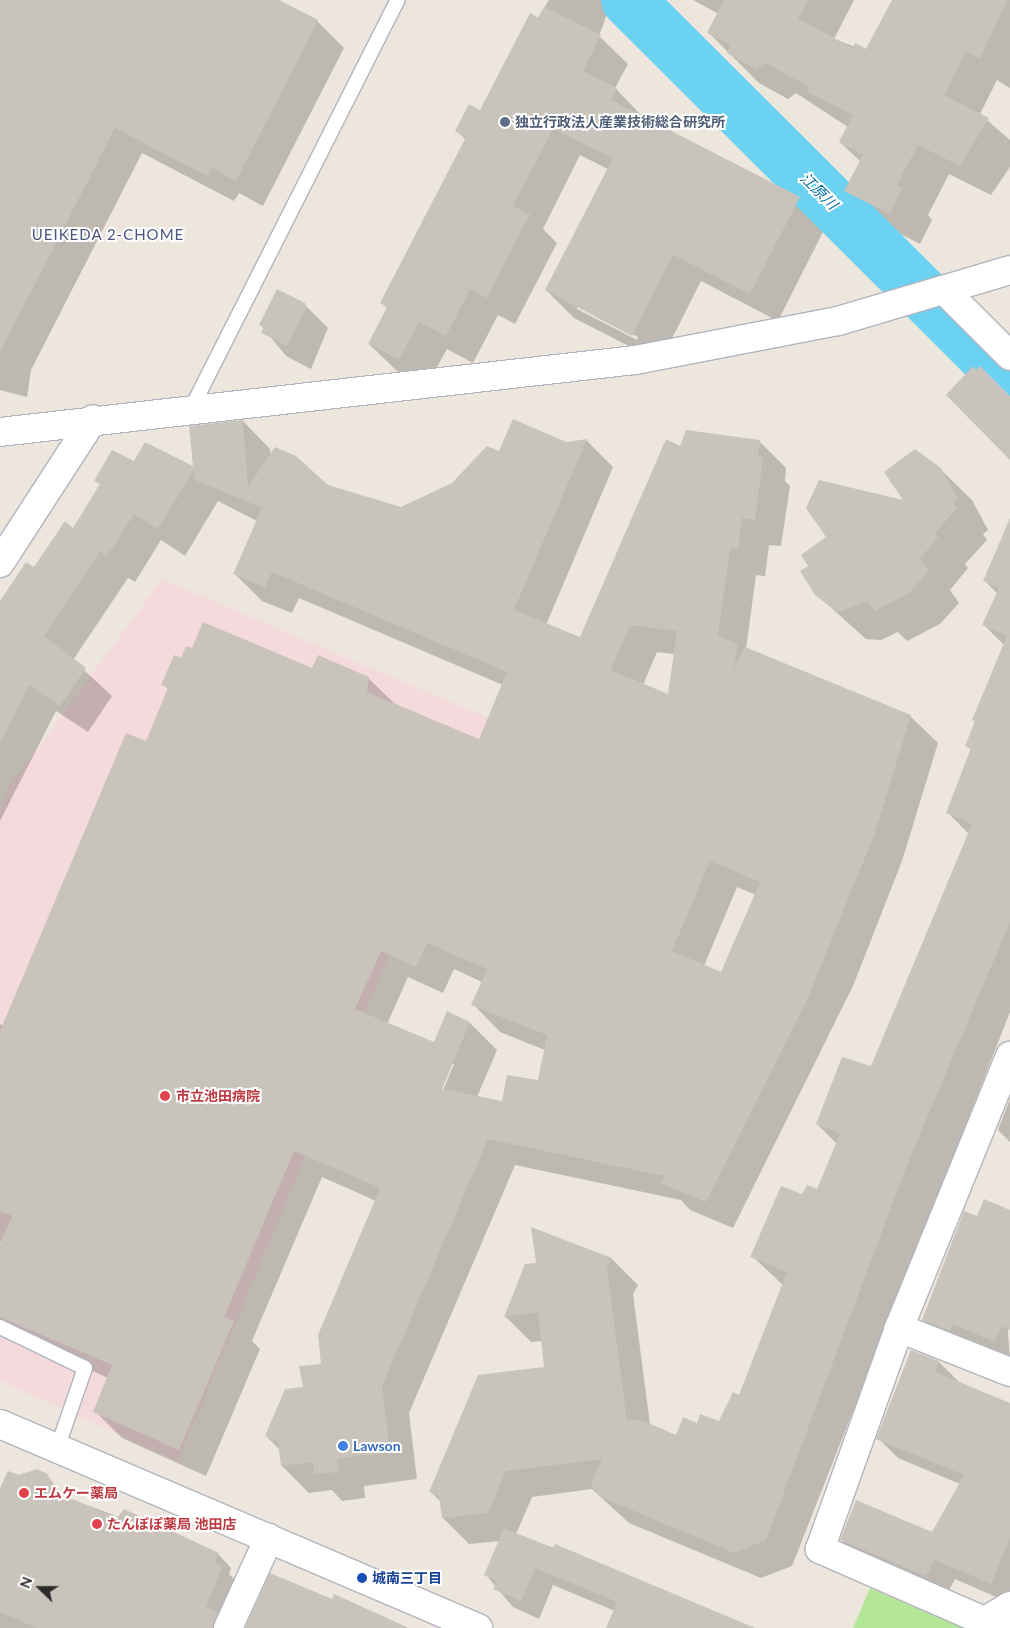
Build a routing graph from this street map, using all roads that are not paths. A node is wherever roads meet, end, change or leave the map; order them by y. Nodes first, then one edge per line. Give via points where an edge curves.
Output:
1 (398, 0) edge
2 (1010, 270) edge
3 (944, 290) junction
4 (1010, 356) edge
5 (192, 408) junction
6 (93, 419) junction
7 (0, 432) edge
8 (0, 563) edge
9 (1010, 1056) edge
10 (1004, 1087) edge
11 (0, 1327) edge
12 (899, 1328) junction
13 (1010, 1372) edge
14 (0, 1424) edge
15 (57, 1449) junction
16 (269, 1538) junction
17 (1010, 1606) edge
18 (442, 1621) edge
19 (993, 1625) edge
20 (228, 1628) edge
21 (478, 1628) edge

1 - 5 lane
2 - 3 street
3 - 4 street
3 - 5 street via 838,321 635,360
5 - 6 street
6 - 7 street
6 - 8 street
9 - 10 street
10 - 12 street
11 - 15 lane via 85,1368
12 - 13 street
12 - 19 street via 820,1549
14 - 15 street
15 - 16 street
16 - 18 street
16 - 20 street
17 - 19 street
18 - 21 street

